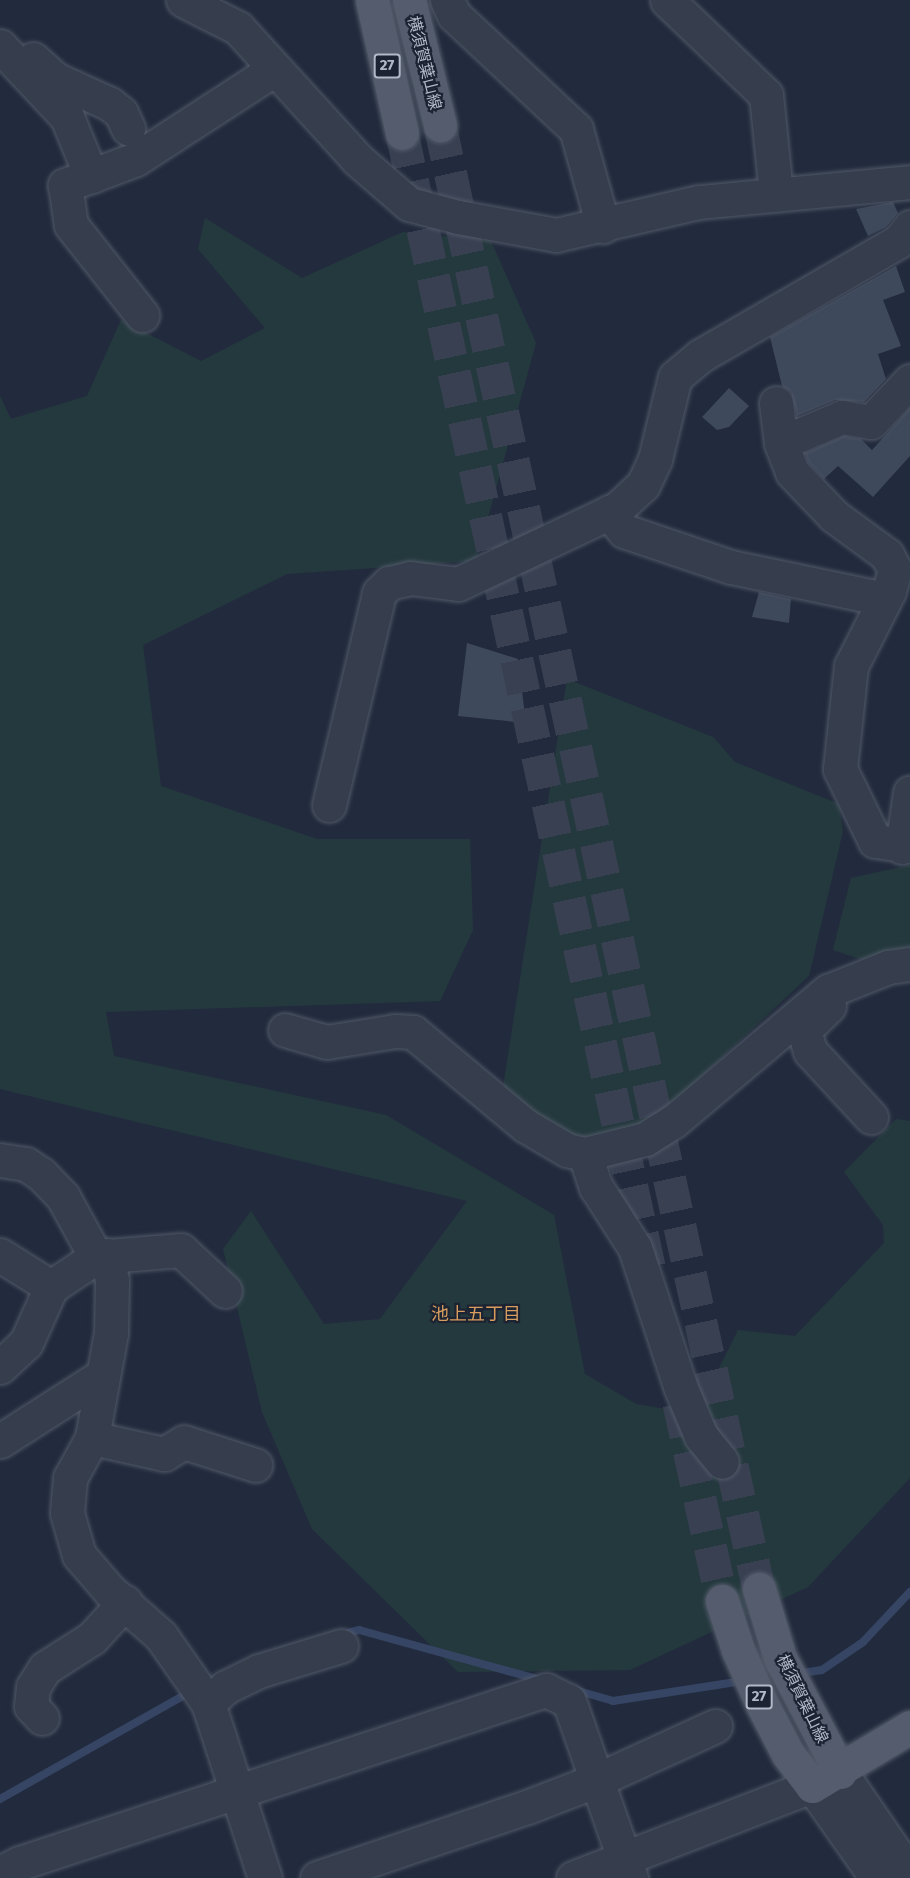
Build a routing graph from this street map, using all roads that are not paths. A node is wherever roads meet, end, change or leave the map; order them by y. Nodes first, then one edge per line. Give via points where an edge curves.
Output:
1 (183, 0) edge
2 (372, 0) edge
3 (409, 0) edge
4 (447, 0) edge
5 (667, 0) edge
6 (0, 23) edge
7 (0, 46) edge
8 (273, 70) junction
9 (440, 125) tunnel mouth
10 (128, 128) dead end
11 (402, 133) tunnel mouth
12 (91, 176) junction
13 (910, 182) edge
14 (776, 194) junction
15 (603, 226) junction
16 (910, 227) edge
17 (142, 315) dead end
18 (910, 381) edge
19 (776, 403) dead end
20 (782, 443) junction
21 (609, 512) junction
22 (884, 599) junction
23 (910, 793) edge
24 (329, 805) dead end
25 (906, 846) edge
26 (910, 964) edge
27 (828, 992) junction
28 (285, 1030) dead end
29 (871, 1117) dead end
30 (585, 1154) junction
31 (0, 1160) edge
32 (0, 1255) edge
33 (102, 1256) junction
34 (51, 1287) junction
35 (225, 1291) dead end
36 (0, 1367) edge
37 (100, 1377) junction
38 (92, 1438) junction
39 (0, 1441) edge
40 (722, 1462) dead end
41 (255, 1465) dead end
42 (759, 1590) tunnel mouth
43 (722, 1600) tunnel mouth
44 (125, 1602) junction
45 (341, 1646) dead end
46 (208, 1703) junction
47 (42, 1718) dead end
48 (715, 1726) dead end
49 (910, 1728) edge
50 (826, 1779) junction
51 (597, 1780) junction
52 (237, 1793) junction
53 (628, 1868) edge
54 (0, 1873) edge
55 (910, 1874) edge
56 (265, 1878) edge
57 (317, 1878) edge
58 (573, 1878) edge
59 (877, 1878) edge

1 - 8 street via 238,28
2 - 11 main road, 27
3 - 9 main road, 横須賀葉山線 / 27
4 - 15 street via 453,15 576,129
5 - 14 street via 766,95
6 - 10 street via 20,48 55,79 110,104 121,113
7 - 12 street via 67,117
8 - 12 street via 136,159
8 - 15 street via 357,159 409,204 505,228 556,235
12 - 17 street via 66,184 71,225
13 - 14 street
14 - 15 street via 699,202
16 - 21 street via 899,241 700,356 675,377 655,459 643,485
18 - 20 street via 871,422 842,417
19 - 20 street
20 - 22 street via 792,472 834,516 886,555 895,570
21 - 22 street via 624,531 730,567
21 - 24 street via 458,584 410,578 389,584 379,593
22 - 25 street via 851,666 840,769 875,840
23 - 25 street
26 - 27 street via 888,967
27 - 29 street via 833,1002 804,1030 810,1052
27 - 30 street via 674,1121 645,1139
28 - 30 street via 327,1042 395,1031 413,1032 526,1126 567,1150
30 - 40 street via 596,1187 635,1248 680,1386 701,1436
31 - 33 street via 26,1164 41,1173 63,1197
32 - 34 street
33 - 34 street
33 - 35 street via 181,1250
33 - 37 street via 112,1281 111,1333
34 - 36 street via 26,1343
37 - 38 street
37 - 39 street
38 - 41 street via 164,1454 184,1442
38 - 44 street via 70,1478 67,1513 79,1555
42 - 50 main road, 横須賀葉山線 / 27
43 - 50 main road, 27 via 738,1650 788,1754
44 - 46 street via 161,1635
44 - 47 street via 92,1638 45,1668 33,1687 31,1706
45 - 46 street via 259,1671 226,1687
46 - 52 street
48 - 51 street
49 - 50 main road
50 - 53 street
50 - 55 street
50 - 59 street
51 - 52 street via 569,1701 546,1690
51 - 53 street
51 - 57 street
52 - 54 street via 20,1863
52 - 56 street
53 - 58 street

